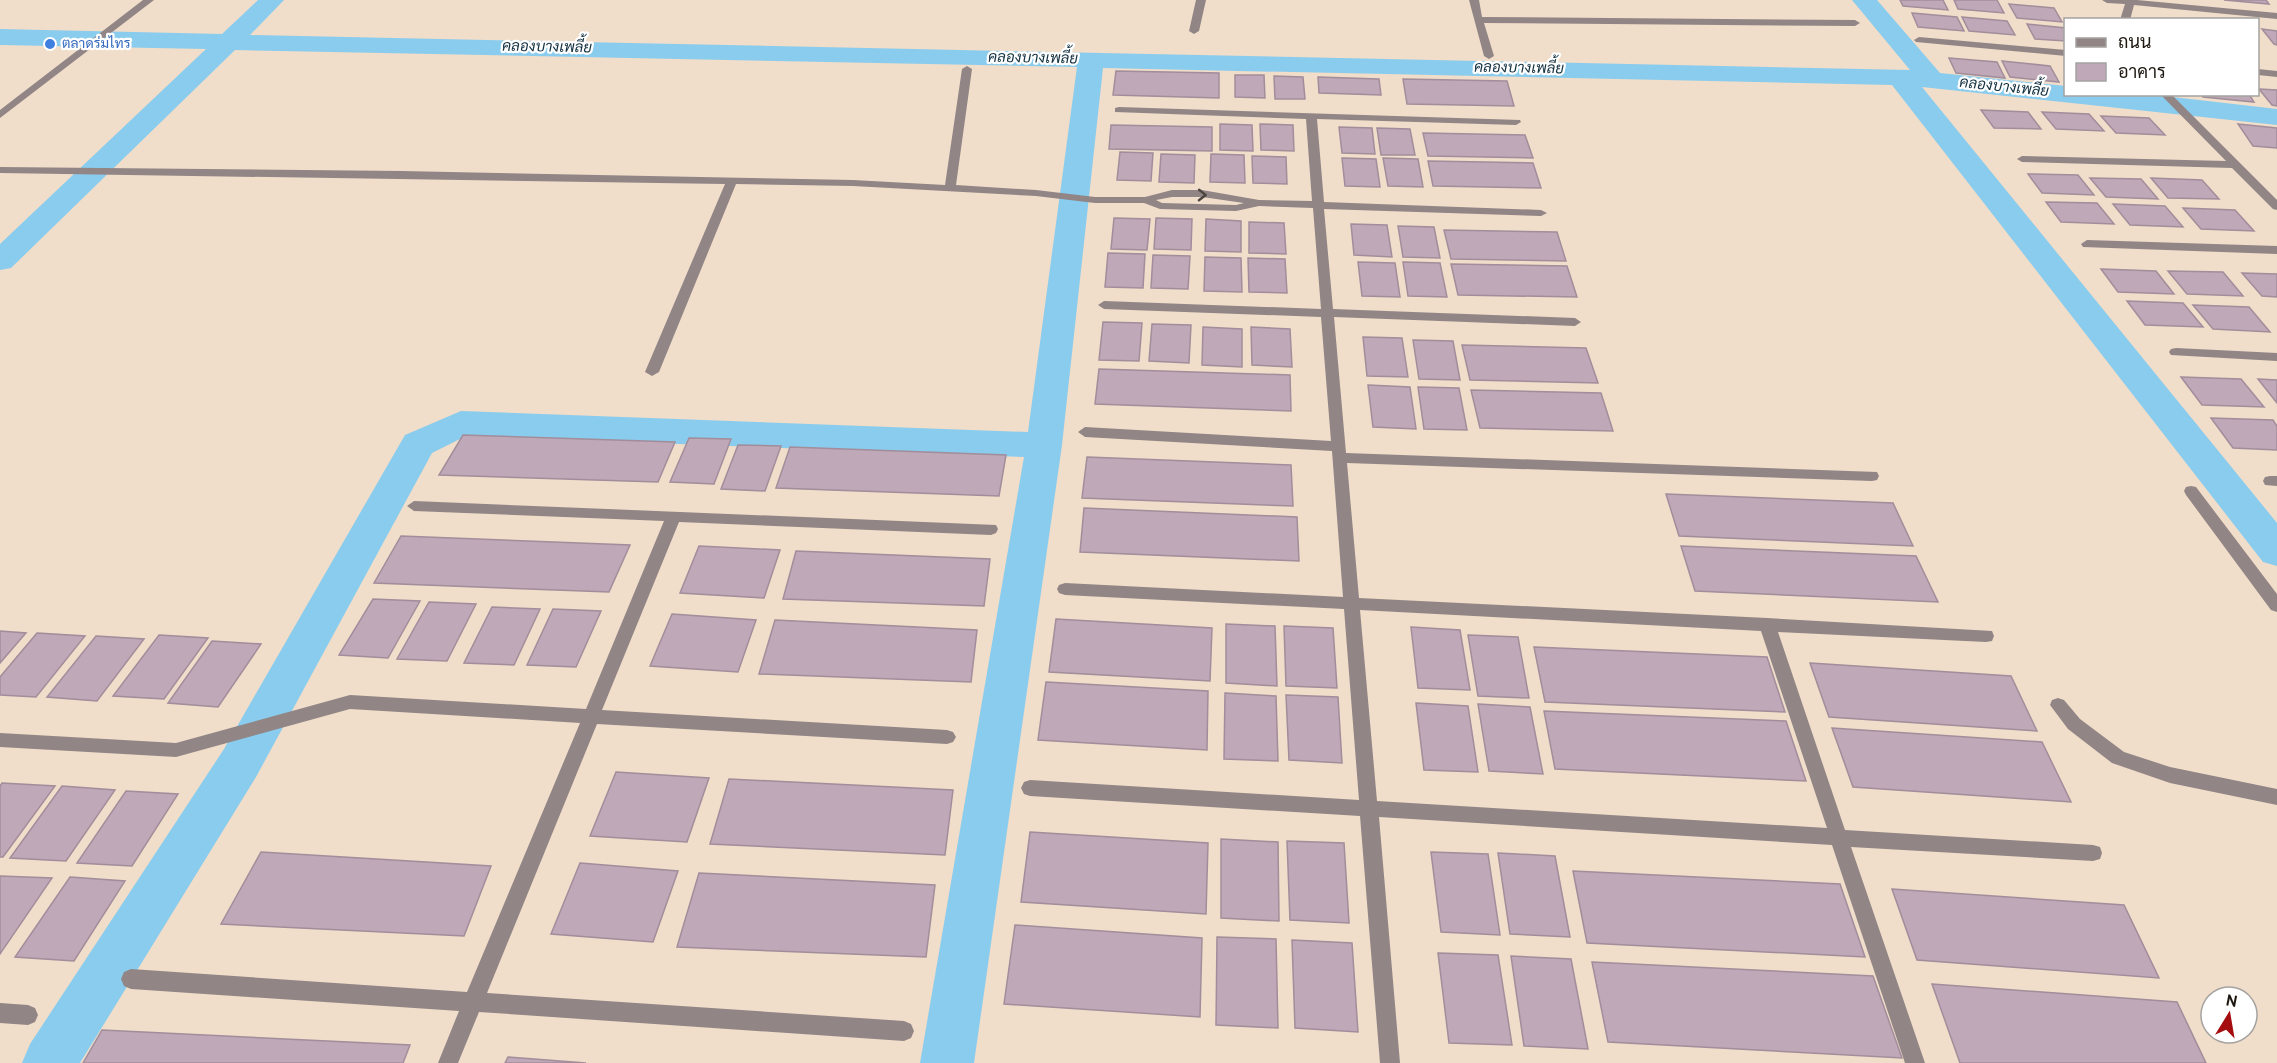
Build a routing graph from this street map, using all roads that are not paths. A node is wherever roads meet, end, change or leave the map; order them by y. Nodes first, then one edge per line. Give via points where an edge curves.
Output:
1 (148, 0) edge
2 (1201, 0) edge
3 (1474, 0) edge
4 (2107, 0) edge
5 (2131, 1) edge
6 (2277, 16) edge
7 (2126, 18) edge
8 (1478, 20) junction
9 (1855, 23) dead end
10 (1194, 31) dead end
11 (1919, 40) dead end
12 (2064, 53) edge
13 (1489, 56) dead end
14 (967, 69) dead end
15 (2259, 72) edge
16 (2277, 74) edge
17 (2167, 96) edge
18 (1119, 110) dead end
19 (2, 112) edge
20 (1311, 116) junction
21 (1516, 122) dead end
22 (2022, 159) dead end
23 (2234, 165) junction
24 (0, 170) edge
25 (731, 182) junction
26 (951, 188) junction
27 (1318, 205) junction
28 (2277, 207) edge
29 (1540, 213) dead end
30 (2087, 244) dead end
31 (2277, 250) edge
32 (1104, 305) dead end
33 (1327, 313) junction
34 (1575, 322) dead end
35 (2176, 352) dead end
36 (2277, 357) edge
37 (651, 372) dead end
38 (1085, 432) dead end
39 (1339, 452) junction
40 (1872, 476) dead end
41 (2191, 491) dead end
42 (414, 506) dead end
43 (674, 516) junction
44 (990, 529) dead end
45 (1065, 589) dead end
46 (1352, 603) junction
47 (2277, 606) edge
48 (1767, 624) junction
49 (1986, 636) dead end
50 (2058, 705) dead end
51 (590, 716) junction
52 (947, 737) dead end
53 (0, 740) edge
54 (1030, 788) dead end
55 (2277, 797) edge
56 (1368, 809) junction
57 (1839, 837) junction
58 (2093, 853) dead end
59 (131, 979) dead end
60 (473, 1002) junction
61 (0, 1013) edge
62 (28, 1015) dead end
63 (904, 1031) dead end
64 (448, 1063) edge
65 (1390, 1063) edge
66 (1915, 1063) edge

1 - 19 street
2 - 10 street
3 - 8 street
4 - 5 street
5 - 6 street
5 - 7 street
8 - 9 street
8 - 13 street
11 - 12 street
14 - 26 street
15 - 16 street
17 - 23 street
18 - 20 street
20 - 21 street
20 - 27 street
22 - 23 street
23 - 28 street
24 - 25 street
25 - 26 street
25 - 37 street
26 - 27 street via 1095,200 1146,200 1160,206
27 - 29 street
27 - 33 street
30 - 31 street
32 - 33 street
33 - 34 street
33 - 39 street
35 - 36 street
38 - 39 street
39 - 40 street
39 - 46 street
41 - 47 street
42 - 43 street
43 - 44 street
43 - 51 street
45 - 46 street
46 - 48 street
46 - 56 street
48 - 49 street
48 - 57 street
50 - 55 street via 2074,724 2118,758 2170,775
51 - 52 street
51 - 53 street via 350,702 176,750
51 - 60 street
54 - 56 street
56 - 57 street
56 - 65 street
57 - 58 street
57 - 66 street
59 - 60 street
60 - 63 street
60 - 64 street
61 - 62 street

